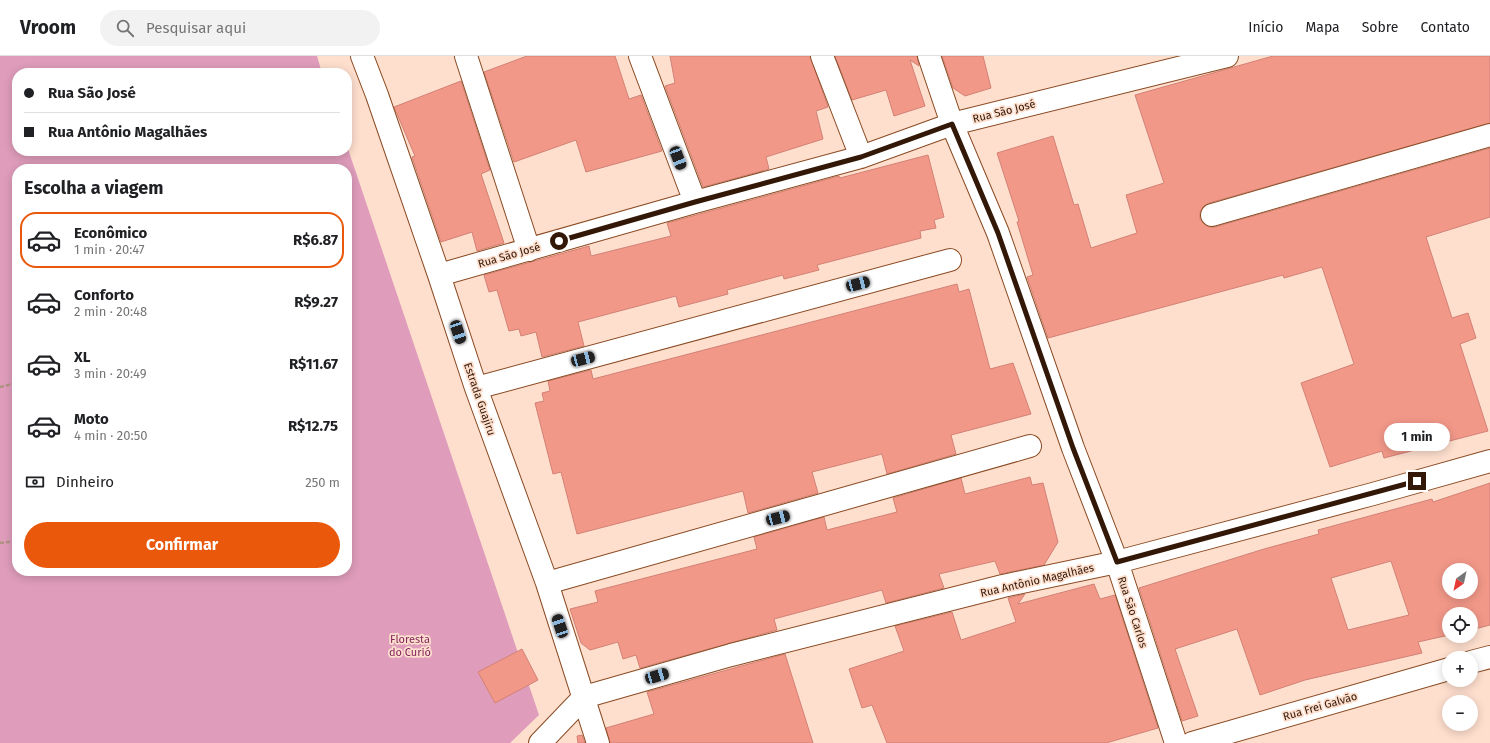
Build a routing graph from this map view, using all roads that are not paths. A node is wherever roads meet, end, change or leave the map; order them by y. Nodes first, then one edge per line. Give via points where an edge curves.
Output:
1 (362, 56) edge
2 (466, 56) edge
3 (640, 56) edge
4 (822, 56) edge
5 (929, 56) edge
6 (1226, 56) edge
7 (952, 124) junction
8 (1490, 134) edge
9 (861, 157) junction
10 (695, 202) junction
11 (1212, 215) dead end
12 (528, 250) junction
13 (950, 260) dead end
14 (439, 275) junction
15 (476, 388) junction
16 (1030, 446) dead end
17 (1490, 461) edge
18 (1117, 562) junction
19 (547, 583) junction
20 (1490, 657) edge
21 (1478, 660) edge
22 (1442, 671) edge
23 (584, 697) junction
24 (540, 743) edge
25 (598, 743) edge
26 (1176, 743) edge
27 (1192, 743) edge

1 - 14 street, Estrada Guajiru
2 - 12 street
3 - 10 street
4 - 9 street
5 - 7 street, Rua São Carlos
6 - 7 street, Rua São José
7 - 9 street, Rua São José
7 - 18 street, Rua São Carlos via 998,233 1073,448
8 - 11 street
9 - 10 street, Rua São José
10 - 12 street, Rua São José
12 - 14 street, Rua São José
13 - 15 street
14 - 15 street, Estrada Guajiru
15 - 19 street, Estrada Guajiru
16 - 19 street
17 - 18 street, Rua Antônio Magalhães
18 - 23 street, Rua Antônio Magalhães via 1003,586 731,654
18 - 26 street, Rua São Carlos
19 - 23 street, Estrada Guajiru
20 - 21 street
22 - 27 street, Rua Frei Galvão
23 - 24 street
23 - 25 street, Estrada Guajiru

